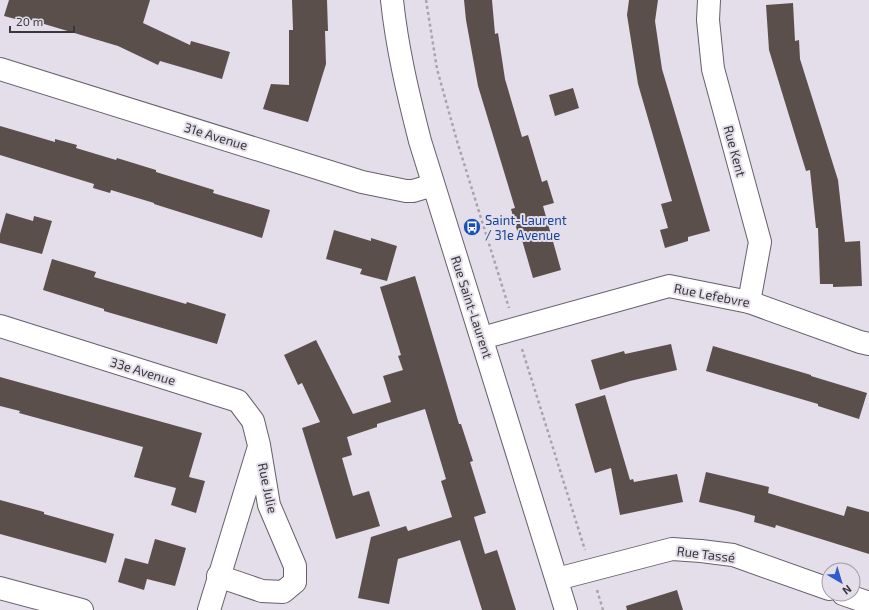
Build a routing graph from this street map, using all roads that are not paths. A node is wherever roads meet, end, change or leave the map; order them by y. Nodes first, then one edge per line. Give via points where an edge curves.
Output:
1 (392, 0) edge
2 (709, 0) edge
3 (0, 69) edge
4 (433, 185) junction
5 (749, 302) junction
6 (0, 326) edge
7 (482, 338) junction
8 (869, 344) edge
9 (259, 445) junction
10 (218, 576) junction
11 (557, 579) junction
12 (821, 586) edge
13 (0, 588) edge
14 (82, 610) edge
15 (209, 610) edge
16 (566, 610) edge

1 - 4 street, Rue Saint-Laurent via 402,69
2 - 5 street, Rue Kent via 708,20 713,68 760,242
3 - 4 street, 31e Avenue via 362,182 406,191
4 - 7 street, Rue Saint-Laurent
5 - 7 street, Rue Lefebvre via 669,286
5 - 8 street, Rue Lefebvre
6 - 9 street, 33e Avenue via 238,401 253,421
7 - 11 street, Rue Saint-Laurent
9 - 10 street, Rue Julie
9 - 10 street, Rue Julie via 269,505 295,566 295,582 282,592 262,591
10 - 15 street, Rue Julie
11 - 12 street, Rue Tassé via 672,549 733,555
11 - 16 street, Rue Saint-Laurent
13 - 14 street

